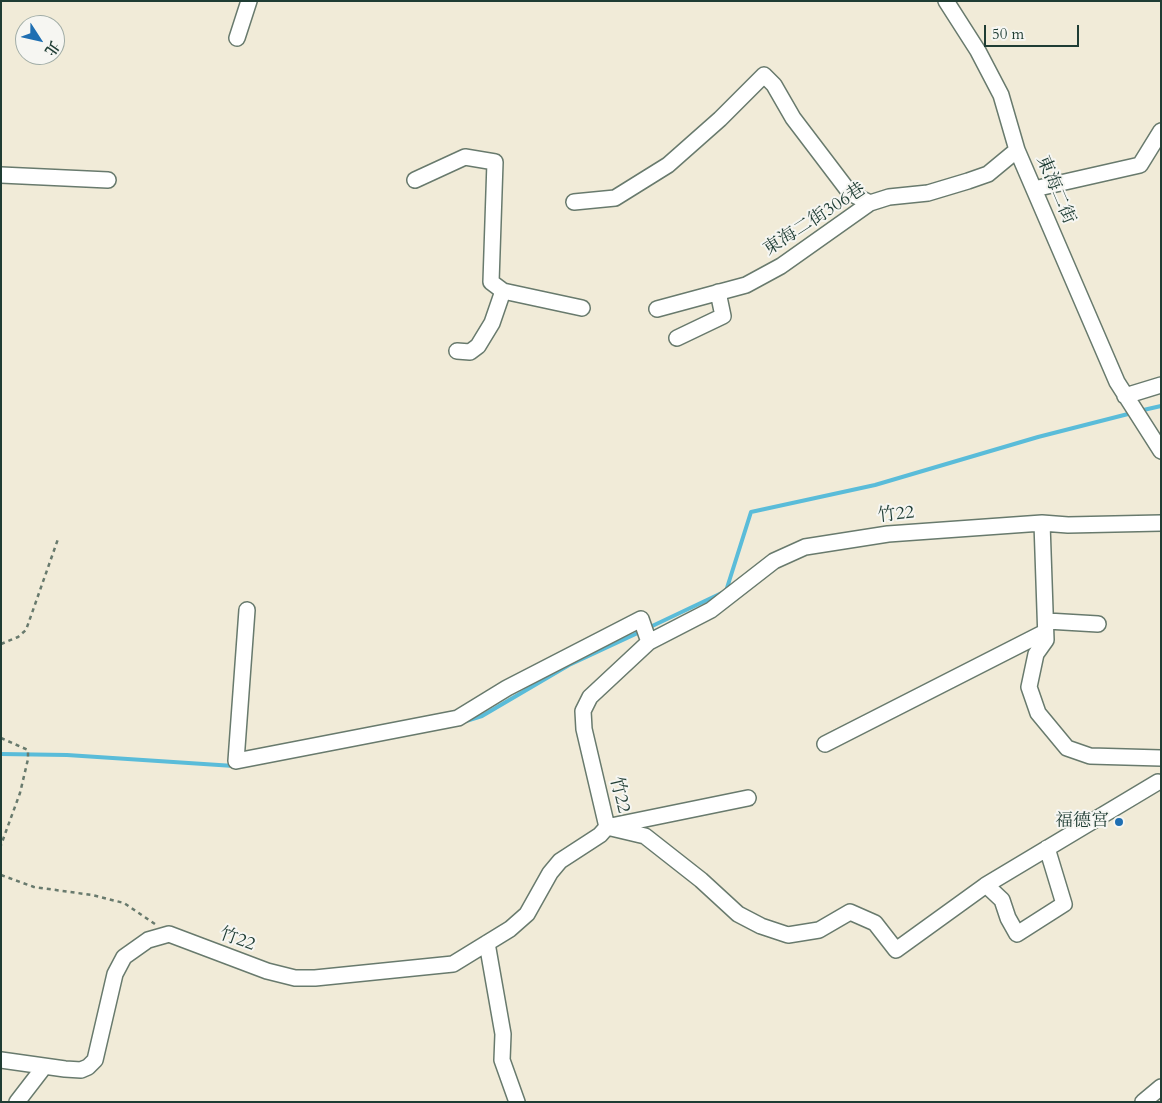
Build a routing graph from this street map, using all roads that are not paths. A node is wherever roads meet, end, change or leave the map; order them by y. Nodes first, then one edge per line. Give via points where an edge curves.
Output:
1 (249, 1) edge
2 (946, 1) edge
3 (237, 38) dead end
4 (1161, 131) edge
5 (1018, 150) junction
6 (1, 175) edge
7 (108, 180) dead end
8 (415, 180) dead end
9 (1034, 189) junction
10 (574, 202) dead end
11 (870, 203) junction
12 (503, 291) junction
13 (718, 292) junction
14 (582, 308) dead end
15 (658, 309) dead end
16 (677, 338) dead end
17 (457, 351) dead end
18 (1161, 385) edge
19 (1125, 396) junction
20 (1161, 451) edge
21 (1042, 523) junction
22 (1161, 523) edge
23 (247, 610) dead end
24 (1098, 624) dead end
25 (1046, 631) junction
26 (649, 642) junction
27 (1046, 664) dead end
28 (825, 744) dead end
29 (1161, 758) edge
30 (1160, 779) edge
31 (748, 798) dead end
32 (607, 827) junction
33 (1047, 848) junction
34 (986, 885) junction
35 (487, 943) junction
36 (1, 1060) edge
37 (44, 1067) junction
38 (1161, 1087) edge
39 (17, 1102) edge
40 (516, 1102) edge
41 (1142, 1102) edge

1 - 3 street
2 - 5 street, 東海二街 via 1001,95
4 - 9 street via 1140,166
5 - 9 street, 東海二街
5 - 11 street, 東海二街306巷 via 988,174 928,193 888,197
6 - 7 street
8 - 12 street via 465,157 495,162 491,282
9 - 19 street, 東海二街
10 - 11 street via 614,198 668,165 764,75 774,85 792,118 850,193
11 - 13 street, 東海二街306巷 via 781,266 746,285
12 - 14 street
12 - 17 street via 492,323 478,346 470,352
13 - 15 street, 東海二街306巷
13 - 16 street via 724,316
18 - 19 street
19 - 20 street, 東海二街
21 - 22 street, 竹22 / 竹22
21 - 25 street
21 - 26 street, 竹22 / 竹22 via 888,534 805,547 774,561 711,610
23 - 26 street via 236,761 458,718 507,688 641,619
24 - 25 street
25 - 27 street
25 - 28 street
25 - 29 street via 1036,654 1029,687 1038,713 1066,748 1090,756
26 - 32 street, 竹22 / 竹22 via 590,697 583,711 584,729
30 - 33 street
31 - 32 street
32 - 34 street via 645,836 738,914 788,935 819,930 850,912 875,922 896,950
32 - 35 street, 竹22 / 竹22 via 600,836 560,861 519,923
33 - 34 street
33 - 34 street via 1064,904 1017,934 1002,900
35 - 37 street, 竹22 / 竹22 via 453,964 295,978 267,971 169,934 148,940 124,957 115,974 95,1060 81,1070
35 - 40 street via 503,1034 502,1060
36 - 37 street
37 - 39 street
38 - 41 street

